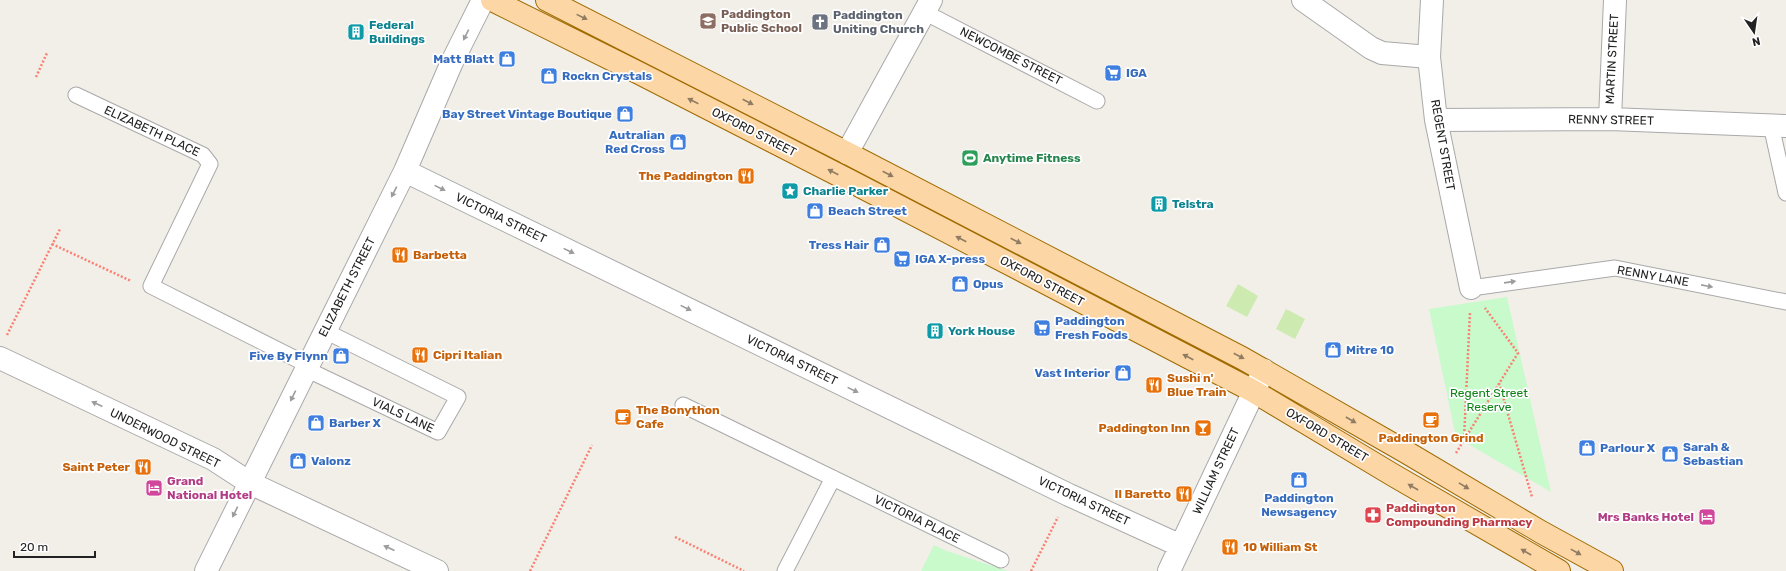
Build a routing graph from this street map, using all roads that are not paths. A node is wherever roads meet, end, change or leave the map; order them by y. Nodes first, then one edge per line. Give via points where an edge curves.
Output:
1 (483, 0) edge
2 (492, 0) edge
3 (547, 0) edge
4 (1303, 0) edge
5 (1432, 0) edge
6 (1615, 0) edge
7 (927, 6) edge
8 (1429, 57) junction
9 (76, 95) dead end
10 (1097, 101) dead end
11 (1610, 119) junction
12 (1436, 120) junction
13 (1779, 126) edge
14 (847, 153) junction
15 (405, 171) junction
16 (1786, 193) edge
17 (1471, 288) joint
18 (1786, 302) edge
19 (325, 331) junction
20 (2, 350) edge
21 (307, 367) junction
22 (1264, 370) junction
23 (1253, 392) junction
24 (683, 405) dead end
25 (833, 478) junction
26 (250, 483) junction
27 (1181, 546) junction
28 (1001, 560) dead end
29 (413, 566) edge
30 (206, 571) edge
31 (437, 571) edge
32 (785, 571) edge
33 (1169, 571) edge
34 (1560, 571) edge
35 (1612, 571) edge

1 -> 15 street, ELIZABETH STREET via 452,62
23 -> 2 main road, OXFORD STREET via 856,184
3 -> 14 main road, OXFORD STREET
4 - 8 street via 1382,53
5 - 8 street, REGENT STREET
6 - 11 street, MARTIN STREET
7 - 10 lane, NEWCOMBE STREET
7 - 14 street, NEWCOMBE STREET
8 - 12 street, REGENT STREET
9 - 21 lane, ELIZABETH PLACE via 204,155 210,164 151,286
11 - 12 street, RENNY STREET
11 - 13 street, RENNY STREET
12 - 17 street, REGENT STREET
13 - 16 lane
14 -> 22 main road, OXFORD STREET
15 -> 19 street, ELIZABETH STREET
15 -> 27 street, VICTORIA STREET via 1070,496
17 -> 18 lane, RENNY LANE via 1615,268
19 - 21 street, ELIZABETH STREET
19 - 21 lane, VIALS LANE via 458,397 438,432
26 -> 20 street, UNDERWOOD STREET via 213,459
21 -> 26 street, ELIZABETH STREET
22 - 23 street, WILLIAM STREET
22 -> 35 main road, OXFORD STREET
23 - 27 street, WILLIAM STREET
34 -> 23 main road, OXFORD STREET
24 - 25 lane, VICTORIA PLACE
25 - 28 lane, VICTORIA PLACE
25 - 32 lane
29 -> 26 street, UNDERWOOD STREET
26 -> 30 street, ELIZABETH STREET
27 - 33 street, WILLIAM STREET
29 - 31 street, UNDERWOOD STREET

